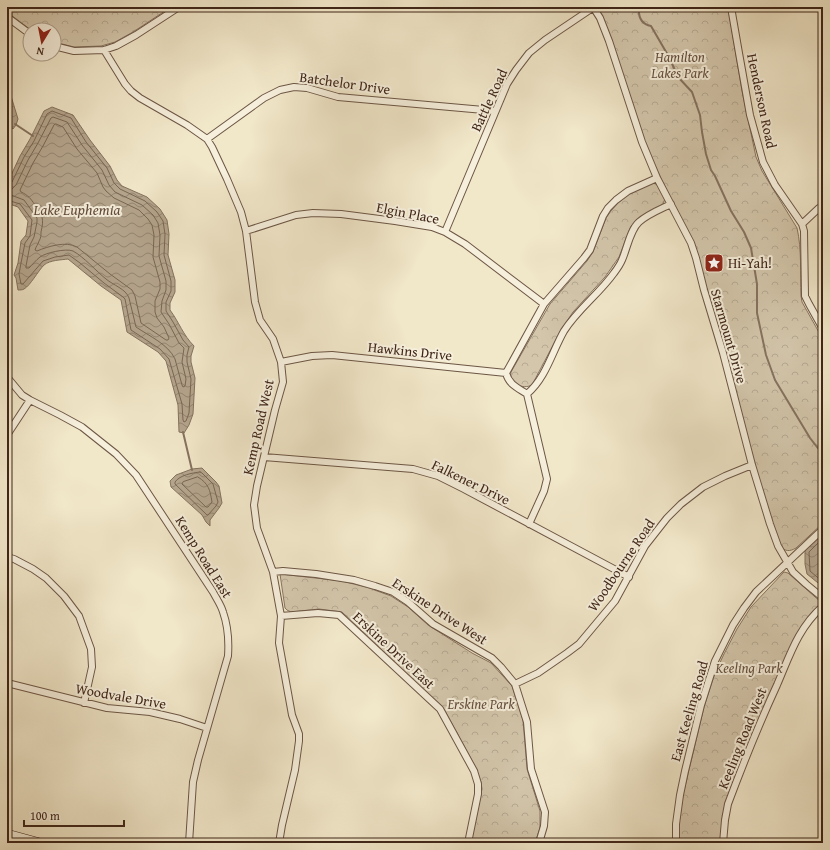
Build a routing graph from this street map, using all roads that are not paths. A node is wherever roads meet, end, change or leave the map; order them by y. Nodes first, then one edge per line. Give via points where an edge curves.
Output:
1 (179, 7) edge
2 (593, 7) edge
3 (731, 7) edge
4 (7, 17) edge
5 (22, 28) edge
6 (62, 48) edge
7 (104, 50) junction
8 (495, 111) junction
9 (207, 140) junction
10 (657, 178) junction
11 (671, 204) junction
12 (823, 206) edge
13 (802, 224) junction
14 (246, 231) junction
15 (445, 232) junction
16 (544, 304) junction
17 (823, 329) edge
18 (281, 362) junction
19 (506, 373) junction
20 (7, 377) edge
21 (527, 394) junction
22 (30, 400) junction
23 (7, 435) edge
24 (264, 457) junction
25 (752, 465) junction
26 (529, 524) junction
27 (823, 528) edge
28 (7, 557) edge
29 (787, 562) junction
30 (273, 572) junction
31 (628, 577) junction
32 (823, 598) edge
33 (823, 606) edge
34 (281, 616) junction
35 (7, 683) edge
36 (514, 684) junction
37 (84, 703) junction
38 (207, 728) junction
39 (7, 834) edge
40 (40, 843) edge
41 (189, 843) edge
42 (279, 843) edge
43 (468, 843) edge
44 (539, 843) edge
45 (676, 843) edge
46 (722, 843) edge

1 - 7 street via 136,35
2 - 8 street, Battle Road via 529,53 507,84
2 - 10 street, Starmount Drive via 609,41 642,142
3 - 13 street, Henderson Road via 750,115 763,162 775,185
4 - 5 street
6 - 7 street via 74,51
7 - 9 street, Kemp Road West via 131,91
8 - 9 street, Batchelor Drive via 338,97 294,87 280,90 264,98
8 - 15 street, Battle Road
9 - 14 street, Kemp Road West via 228,179
10 - 11 street, Starmount Drive
10 - 16 street via 628,191 608,208 590,250
11 - 21 street via 648,216 634,228 622,261 604,286 576,314 564,331 535,387
11 - 25 street, Starmount Drive via 696,258
12 - 13 street
13 - 17 street, Henderson Road via 805,296
14 - 15 street, Elgin Place via 296,215 313,213 395,221
14 - 18 street, Kemp Road West via 255,302 260,320 274,339
15 - 16 street, Elgin Place via 465,244
16 - 19 street
18 - 19 street, Hawkins Drive via 332,355
18 - 24 street, Kemp Road West via 283,382
19 - 21 street via 509,382
20 - 22 street, Kemp Road East
21 - 26 street via 547,479
22 - 23 street
22 - 38 street, Kemp Road East via 82,427 116,454 136,475 213,592 223,611 227,627 228,656
24 - 26 street, Falkener Drive via 412,469 438,476
24 - 30 street, Kemp Road West via 254,506 257,528
25 - 29 street, Starmount Drive via 770,524
25 - 31 street, Woodbourne Road via 703,487 681,504 645,546
26 - 31 street, Falkener Drive
27 - 29 street, East Keeling Road
28 - 37 street via 46,578 64,596 78,616 91,649 92,667
29 - 32 street, Starmount Drive via 793,572
29 - 45 street, East Keeling Road via 756,592 744,608 715,661 685,771 676,824
30 - 34 street, Kemp Road West
30 - 36 street, Erskine Drive West via 354,580 393,592 433,624 492,658
31 - 36 street, Woodbourne Road via 615,601 579,644 538,673
33 - 46 street, Keeling Road West via 813,615 798,637 766,709 728,804
34 - 42 street, Kemp Road West via 279,643 299,741
34 - 43 street, Erskine Drive East via 318,613 339,615 440,709 474,771 478,784
35 - 37 street, Woodvale Drive
36 - 44 street, Erskine Drive West via 527,722 530,769 544,812 544,826
37 - 38 street, Woodvale Drive via 150,712
38 - 41 street, Kemp Road East via 193,782
39 - 40 main road

